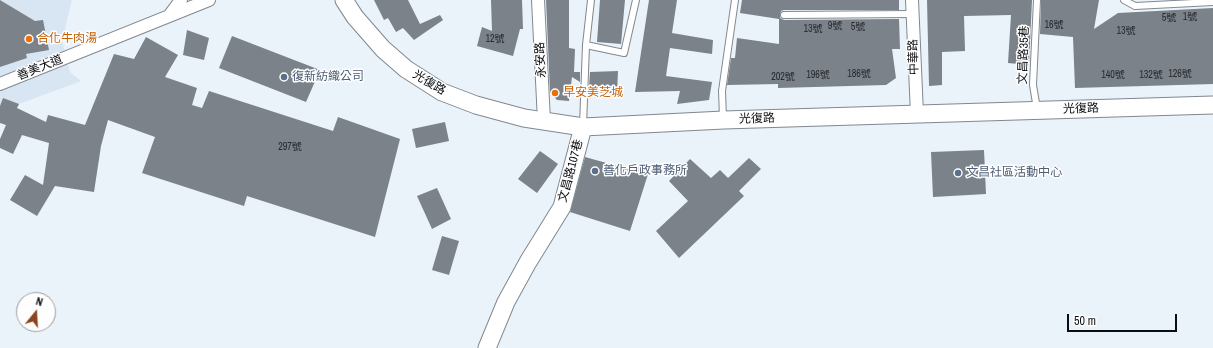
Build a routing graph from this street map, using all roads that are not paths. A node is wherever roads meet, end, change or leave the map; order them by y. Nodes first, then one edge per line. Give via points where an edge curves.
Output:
1 (180, 0) edge
2 (209, 0) edge
3 (344, 0) edge
4 (538, 0) edge
5 (591, 0) edge
6 (636, 0) edge
7 (735, 0) edge
8 (912, 0) edge
9 (1038, 0) edge
10 (1124, 0) edge
11 (1213, 2) edge
12 (912, 14) junction
13 (784, 15) dead end
14 (169, 16) junction
15 (586, 45) junction
16 (0, 84) edge
17 (1213, 105) edge
18 (1037, 110) junction
19 (917, 114) junction
20 (724, 120) junction
21 (544, 121) junction
22 (583, 127) junction
23 (487, 348) edge

1 - 14 street
2 - 14 street, 善美大道
3 - 21 main road, 光復路 via 383,49 406,69 442,92 476,105
4 - 21 street, 永安路
5 - 15 lane, 文昌路107巷
6 - 15 lane via 624,53
7 - 20 lane via 722,91
8 - 12 street, 中華路
9 - 18 lane, 文昌路35巷 via 1033,85
10 - 11 lane via 1135,6
12 - 13 lane
12 - 19 street, 中華路
14 - 16 street, 善美大道
15 - 22 lane, 文昌路107巷
17 - 18 main road, 光復路
18 - 19 main road, 光復路
19 - 20 main road, 光復路
20 - 22 main road, 光復路
21 - 22 main road, 光復路
22 - 23 main road, 文昌路107巷 via 562,207 506,302

